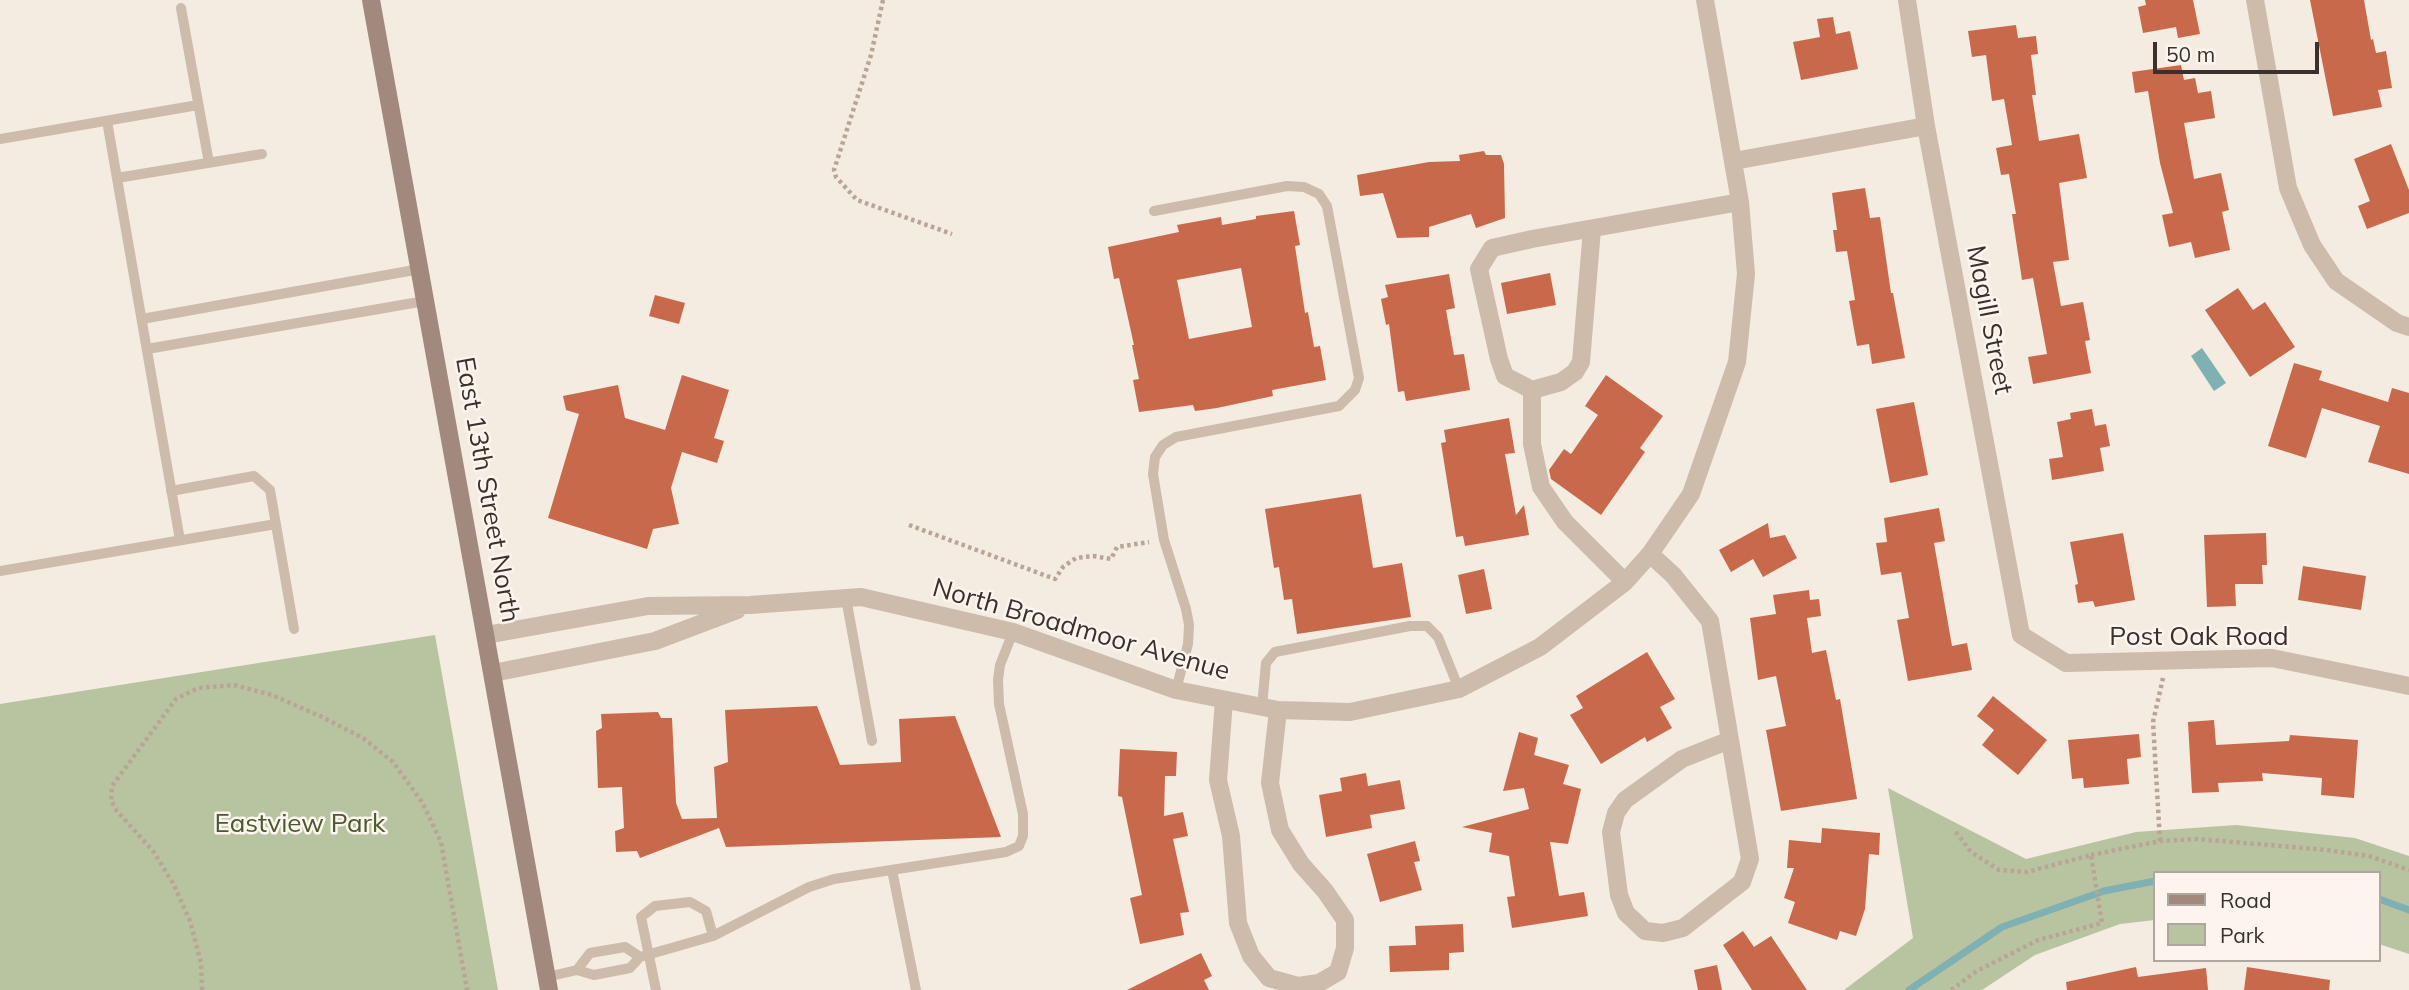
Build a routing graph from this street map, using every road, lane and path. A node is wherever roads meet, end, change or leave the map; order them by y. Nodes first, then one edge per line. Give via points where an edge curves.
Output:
1 (371, 0) edge
2 (883, 0) edge
3 (1705, 0) edge
4 (1907, 0) edge
5 (2255, 0) edge
6 (181, 8) dead end
7 (198, 105) junction
8 (107, 121) junction
9 (1926, 126) junction
10 (0, 139) edge
11 (262, 154) dead end
12 (1734, 161) junction
13 (209, 163) junction
14 (117, 178) junction
15 (1740, 202) junction
16 (1154, 211) dead end
17 (1592, 229) junction
18 (952, 234) dead end
19 (420, 269) junction
20 (425, 300) junction
21 (142, 319) junction
22 (2409, 327) edge
23 (147, 349) junction
24 (1532, 390) junction
25 (171, 491) junction
26 (276, 524) junction
27 (909, 525) dead end
28 (180, 540) junction
29 (1164, 540) junction
30 (1650, 554) junction
31 (0, 571) edge
32 (1625, 582) junction
33 (846, 598) junction
34 (750, 605) junction
35 (293, 629) dead end
36 (1013, 632) junction
37 (486, 635) junction
38 (2033, 643) joint
39 (2167, 660) junction
40 (493, 673) junction
41 (2409, 686) edge
42 (1460, 689) junction
43 (1176, 690) junction
44 (1224, 700) junction
45 (1270, 708) junction
46 (1730, 740) junction
47 (872, 741) dead end
48 (1955, 831) dead end
49 (2160, 841) junction
50 (2091, 855) junction
51 (892, 870) junction
52 (2409, 870) edge
53 (713, 936) junction
54 (645, 956) junction
55 (577, 970) junction
56 (548, 984) edge
57 (202, 990) edge
58 (467, 990) edge
59 (656, 990) edge
60 (916, 990) edge
61 (1951, 990) edge

1 - 19 main road, East 13th Street North
2 - 18 path via 871,55 834,170 836,177 857,200
3 - 12 street, North Broadmoor Avenue
4 - 9 street, Magill Street
5 - 22 street via 2288,188 2312,245 2336,281
6 - 7 lane
7 - 8 lane
7 - 13 lane
8 - 10 lane
8 - 14 lane
9 - 12 street
9 - 38 street, Magill Street via 2021,635
11 - 13 lane
12 - 15 street, North Broadmoor Avenue
13 - 14 lane
14 - 21 lane
15 - 17 street
15 - 30 street, North Broadmoor Avenue via 1746,274 1737,362 1691,494
16 - 29 lane via 1287,187 1304,187 1319,194 1327,206 1359,378 1355,390 1339,406 1184,435 1163,445 1155,457 1153,474
17 - 24 street via 1581,362 1561,382
17 - 24 street via 1492,248 1479,269 1505,376
19 - 20 main road, East 13th Street North
19 - 21 lane
20 - 23 lane
20 - 37 main road, East 13th Street North
21 - 23 lane
23 - 25 lane
24 - 32 street via 1532,444 1541,487 1565,522
25 - 26 lane via 254,476 270,490
25 - 28 lane
26 - 28 lane
26 - 35 lane
27 - 29 path via 1055,579 1076,558 1111,559 1117,547
28 - 31 lane
29 - 43 lane via 1189,625
30 - 32 street, North Broadmoor Avenue
30 - 46 street via 1674,575 1710,621
32 - 42 street, North Broadmoor Avenue via 1540,647
33 - 34 street, North Broadmoor Avenue
33 - 36 street, North Broadmoor Avenue via 861,597
33 - 47 lane
34 - 37 street, North Broadmoor Avenue via 648,606
34 - 40 street, North Broadmoor Avenue via 655,642
36 - 43 street, North Broadmoor Avenue
36 - 51 lane via 998,680 1023,814 1019,846
37 - 40 main road, East 13th Street North
38 - 39 street, Post Oak Road via 2066,663
39 - 41 street, Post Oak Road via 2272,658
39 - 49 path via 2154,722
40 - 56 main road, East 13th Street North
42 - 45 street, North Broadmoor Avenue via 1350,712
42 - 45 lane via 1438,637 1427,626 1410,626 1275,652 1266,663
43 - 44 street, North Broadmoor Avenue
44 - 45 street, North Broadmoor Avenue
44 - 45 street via 1218,780 1231,836 1238,923 1251,956 1269,978 1298,986 1319,983 1338,972 1345,948 1345,920 1280,830 1270,783
46 - 46 street via 1682,759 1625,800 1616,813 1611,832 1619,895 1626,913 1646,931 1683,928 1742,883 1751,859
48 - 50 path via 1971,852 1999,870 2027,872
49 - 50 path
49 - 52 path via 2198,839 2327,850 2369,856
50 - 61 path via 2102,923 2038,940 1976,971
51 - 53 lane via 809,887
51 - 60 lane
53 - 54 lane
53 - 54 lane via 706,911 690,902 655,906 641,917
54 - 55 lane via 630,968 594,975
54 - 55 lane via 625,947 590,953
54 - 59 lane
55 - 56 lane
57 - 58 path via 201,963 190,921 153,851 111,801 111,786 176,699 198,688 234,685 272,695 322,717 363,738 393,762 422,802 440,842

